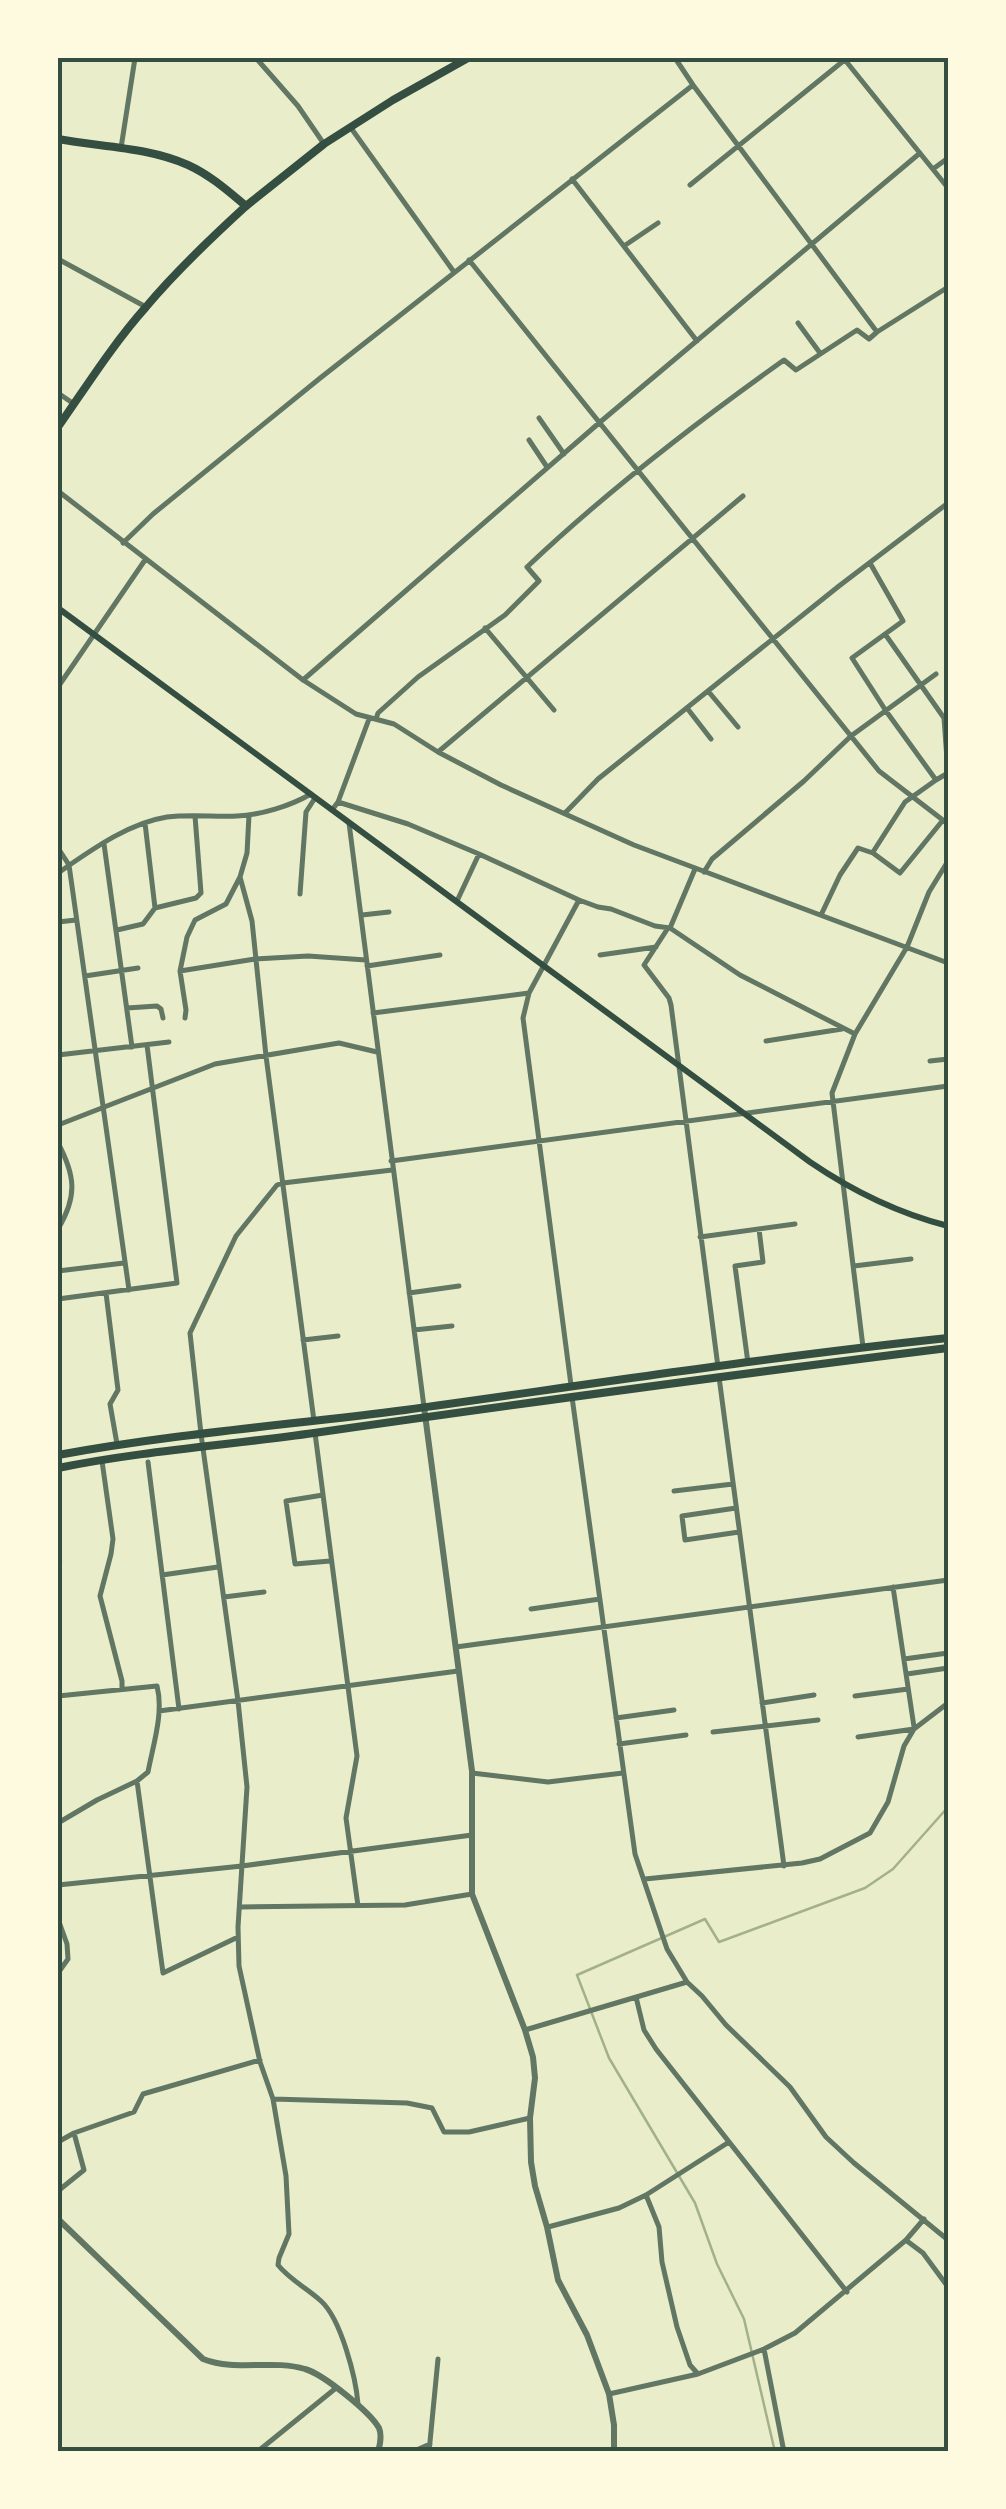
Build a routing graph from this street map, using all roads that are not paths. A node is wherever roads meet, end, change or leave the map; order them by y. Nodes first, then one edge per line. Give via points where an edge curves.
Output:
1 (134, 58) edge
2 (256, 58) edge
3 (468, 58) edge
4 (675, 58) edge
5 (845, 58) edge
6 (693, 85) junction
7 (350, 126) junction
8 (58, 140) edge
9 (324, 144) junction
10 (740, 146) junction
11 (121, 148) junction
12 (920, 153) junction
13 (948, 158) edge
14 (933, 169) junction
15 (572, 179) junction
16 (690, 185) dead end
17 (948, 188) edge
18 (246, 206) junction
19 (658, 223) dead end
20 (812, 245) junction
21 (624, 246) junction
22 (58, 258) edge
23 (469, 260) junction
24 (454, 272) junction
25 (945, 289) dead end
26 (146, 307) junction
27 (798, 324) dead end
28 (876, 332) junction
29 (697, 341) junction
30 (820, 354) junction
31 (58, 393) edge
32 (74, 404) junction
33 (539, 418) dead end
34 (599, 423) junction
35 (58, 427) edge
36 (529, 440) dead end
37 (564, 454) junction
38 (548, 468) junction
39 (637, 470) junction
40 (58, 492) edge
41 (743, 496) dead end
42 (948, 504) edge
43 (693, 537) junction
44 (123, 544) junction
45 (145, 560) junction
46 (870, 563) junction
47 (58, 608) edge
48 (485, 628) junction
49 (93, 634) junction
50 (885, 634) junction
51 (772, 640) junction
52 (936, 674) dead end
53 (526, 676) junction
54 (302, 680) junction
55 (920, 685) junction
56 (58, 687) edge
57 (708, 691) junction
58 (687, 708) junction
59 (554, 710) dead end
60 (886, 710) junction
61 (372, 719) junction
62 (738, 727) dead end
63 (851, 736) junction
64 (711, 739) dead end
65 (438, 752) junction
66 (936, 780) junction
67 (313, 796) junction
68 (913, 797) junction
69 (338, 802) junction
70 (332, 810) junction
71 (565, 813) junction
72 (249, 815) junction
73 (195, 816) junction
74 (946, 822) edge
75 (350, 823) junction
76 (145, 824) junction
77 (104, 844) junction
78 (58, 848) edge
79 (873, 853) junction
80 (479, 854) junction
81 (948, 861) edge
82 (68, 865) junction
83 (696, 868) junction
84 (58, 872) edge
85 (704, 872) junction
86 (240, 877) junction
87 (300, 894) dead end
88 (579, 900) junction
89 (456, 902) junction
90 (155, 908) junction
91 (389, 912) dead end
92 (821, 915) junction
93 (360, 916) junction
94 (76, 920) junction
95 (58, 922) edge
96 (669, 928) junction
97 (117, 930) junction
98 (656, 947) junction
99 (907, 947) junction
100 (600, 955) dead end
101 (440, 956) dead end
102 (254, 960) junction
103 (366, 963) junction
104 (948, 963) edge
105 (543, 967) junction
106 (138, 968) dead end
107 (122, 970) junction
108 (180, 971) junction
109 (84, 976) junction
110 (529, 993) junction
111 (127, 1008) junction
112 (372, 1013) junction
113 (163, 1018) dead end
114 (186, 1018) dead end
115 (844, 1029) junction
116 (855, 1034) junction
117 (766, 1040) dead end
118 (169, 1042) dead end
119 (147, 1045) junction
120 (132, 1047) junction
121 (95, 1052) junction
122 (377, 1052) junction
123 (58, 1055) edge
124 (266, 1056) junction
125 (948, 1058) edge
126 (930, 1061) dead end
127 (679, 1066) junction
128 (948, 1086) edge
129 (152, 1089) junction
130 (832, 1101) junction
131 (104, 1108) junction
132 (742, 1112) junction
133 (685, 1121) junction
134 (58, 1125) edge
135 (538, 1141) junction
136 (58, 1143) edge
137 (391, 1161) junction
138 (392, 1170) junction
139 (282, 1183) junction
140 (845, 1186) junction
141 (794, 1224) dead end
142 (948, 1226) edge
143 (58, 1229) edge
144 (760, 1229) junction
145 (700, 1237) junction
146 (911, 1259) dead end
147 (125, 1263) junction
148 (854, 1266) junction
149 (58, 1271) edge
150 (459, 1286) dead end
151 (129, 1290) junction
152 (106, 1293) junction
153 (409, 1293) junction
154 (58, 1300) edge
155 (452, 1326) dead end
156 (414, 1330) junction
157 (338, 1336) dead end
158 (948, 1338) edge
159 (303, 1340) junction
160 (863, 1347) junction
161 (948, 1348) edge
162 (748, 1362) junction
163 (718, 1366) junction
164 (719, 1377) junction
165 (571, 1385) junction
166 (572, 1397) junction
167 (424, 1412) junction
168 (314, 1422) junction
169 (315, 1433) junction
170 (200, 1434) junction
171 (117, 1444) junction
172 (202, 1448) junction
173 (58, 1455) edge
174 (102, 1459) junction
175 (148, 1462) dead end
176 (58, 1468) edge
177 (733, 1484) junction
178 (674, 1491) dead end
179 (323, 1495) junction
180 (736, 1508) junction
181 (739, 1532) junction
182 (332, 1561) junction
183 (220, 1567) junction
184 (162, 1574) junction
185 (948, 1580) edge
186 (893, 1587) junction
187 (264, 1592) dead end
188 (224, 1597) junction
189 (600, 1599) junction
190 (750, 1608) junction
191 (532, 1609) dead end
192 (604, 1626) junction
193 (455, 1647) junction
194 (948, 1653) edge
195 (904, 1659) junction
196 (948, 1668) edge
197 (458, 1671) junction
198 (906, 1674) junction
199 (348, 1686) junction
200 (122, 1688) junction
201 (908, 1689) junction
202 (814, 1695) dead end
203 (58, 1696) edge
204 (855, 1696) dead end
205 (238, 1700) junction
206 (762, 1703) junction
207 (948, 1703) edge
208 (179, 1709) junction
209 (674, 1710) dead end
210 (160, 1712) junction
211 (616, 1718) junction
212 (818, 1720) dead end
213 (765, 1726) junction
214 (914, 1729) junction
215 (712, 1732) dead end
216 (686, 1735) dead end
217 (858, 1736) dead end
218 (620, 1744) junction
219 (472, 1773) junction
220 (623, 1773) junction
221 (137, 1781) junction
222 (58, 1823) edge
223 (472, 1836) junction
224 (350, 1851) junction
225 (242, 1866) junction
226 (784, 1866) junction
227 (149, 1876) junction
228 (645, 1879) junction
229 (58, 1886) edge
230 (472, 1894) junction
231 (358, 1906) junction
232 (240, 1908) junction
233 (58, 1920) edge
234 (238, 1937) junction
235 (58, 1973) edge
236 (687, 1982) junction
237 (636, 1997) junction
238 (525, 2030) junction
239 (260, 2060) junction
240 (273, 2099) junction
241 (530, 2118) junction
242 (74, 2134) junction
243 (58, 2142) edge
244 (729, 2142) junction
245 (58, 2191) edge
246 (646, 2194) junction
247 (924, 2219) junction
248 (58, 2220) edge
249 (547, 2227) junction
250 (906, 2240) junction
251 (948, 2240) edge
252 (948, 2286) edge
253 (847, 2292) junction
254 (764, 2349) junction
255 (438, 2360) dead end
256 (698, 2374) junction
257 (336, 2388) junction
258 (609, 2394) junction
259 (358, 2404) junction
260 (430, 2448) edge
261 (257, 2452) edge
262 (378, 2452) edge
263 (412, 2452) edge
264 (614, 2452) edge
265 (784, 2452) edge

1 - 11 street
2 - 9 street
3 - 7 main road
4 - 6 street
5 - 10 street
5 - 12 street
6 - 10 street
6 - 15 street
7 - 9 main road
7 - 24 street
8 - 11 main road
9 - 18 main road
10 - 16 street
10 - 20 street
11 - 18 main road via 188,164
12 - 14 street
12 - 20 street
13 - 14 street
14 - 17 street
15 - 21 street
15 - 23 street
18 - 26 main road
19 - 21 street
20 - 28 street
20 - 29 street
21 - 29 street
22 - 26 street
23 - 24 street
23 - 34 street
24 - 44 street
25 - 28 street
26 - 32 main road
27 - 30 street
28 - 30 street via 869,338 857,330
29 - 34 street
30 - 39 street via 796,370 784,360
31 - 32 street
32 - 35 main road
33 - 37 street
34 - 37 street
34 - 39 street
36 - 38 street
37 - 38 street
38 - 54 street
39 - 43 street
39 - 48 street via 528,567 538,581
40 - 44 street
41 - 43 street
42 - 46 street
43 - 51 street
43 - 53 street
44 - 45 street
45 - 49 street
45 - 54 street
46 - 50 street via 903,622
46 - 51 street
47 - 49 main road
48 - 53 street
48 - 61 street
49 - 56 street
49 - 67 main road
50 - 55 street
50 - 60 street via 852,658
51 - 57 street
51 - 63 street
52 - 55 street
53 - 59 street
53 - 65 street
54 - 61 street
55 - 60 street
55 - 66 street via 944,718 948,772
57 - 58 street
57 - 62 street
58 - 64 street
58 - 71 street
60 - 63 street
60 - 66 street
61 - 65 street via 394,724
61 - 69 street
63 - 68 street via 879,771
63 - 85 street
65 - 71 street
66 - 68 street
67 - 70 main road
67 - 72 street
67 - 87 street
68 - 74 street
68 - 79 street
69 - 70 street
69 - 80 street
70 - 75 main road
71 - 83 street
72 - 73 street
72 - 86 street
73 - 76 street
73 - 90 street via 201,893
74 - 79 street via 900,872
75 - 89 main road
75 - 93 street
76 - 77 street
76 - 90 street
77 - 82 street
77 - 97 street
78 - 82 street
79 - 92 street via 858,848
80 - 88 street
80 - 89 street
81 - 99 street
82 - 84 street
82 - 94 street
83 - 85 street
83 - 96 street
85 - 92 street
86 - 102 street
86 - 108 street via 226,904 195,920
88 - 96 street
88 - 105 street
89 - 105 main road
90 - 97 street via 143,924
91 - 93 street
92 - 99 street
93 - 103 street
94 - 95 street
94 - 109 street
96 - 98 street
96 - 115 street via 740,975
97 - 107 street
98 - 100 street
98 - 127 street via 644,964 669,998
99 - 104 street
99 - 116 street
101 - 103 street
102 - 103 street via 308,956
102 - 108 street
102 - 124 street
103 - 112 street
105 - 110 street
105 - 127 main road
106 - 107 street
107 - 109 street
107 - 111 street
108 - 114 street
109 - 121 street
110 - 112 street
110 - 135 street via 522,1018
111 - 113 street via 157,1006
111 - 120 street
112 - 122 street
115 - 116 street
115 - 117 street
116 - 130 street
118 - 119 street
119 - 120 street
119 - 129 street
120 - 121 street
121 - 123 street
121 - 131 street
122 - 124 street via 339,1043
122 - 137 street
124 - 129 street via 216,1064
124 - 139 street
125 - 126 street
127 - 132 main road
127 - 133 street
128 - 130 street
129 - 131 street
129 - 151 street via 177,1283
130 - 132 street
130 - 140 street
131 - 134 street
131 - 147 street
132 - 133 street
132 - 140 main road
133 - 135 street
133 - 145 street
135 - 137 street
135 - 165 street
136 - 143 street via 72,1178
137 - 138 street
138 - 139 street
138 - 153 street
139 - 159 street
139 - 170 street via 236,1236 190,1334
140 - 142 main road
140 - 148 street
141 - 144 street
144 - 145 street
144 - 162 street via 763,1262 735,1266
145 - 163 street
146 - 148 street
147 - 149 street
147 - 151 street
148 - 160 street
150 - 153 street
151 - 152 street
152 - 154 street
152 - 171 street
153 - 156 street
155 - 156 street
156 - 167 street
157 - 159 street
158 - 160 main road
159 - 168 street
160 - 162 main road
161 - 164 main road
162 - 163 main road
163 - 165 main road
164 - 166 main road
164 - 177 street
165 - 167 main road
166 - 167 main road
166 - 189 street
167 - 168 main road
167 - 169 main road
167 - 193 street
168 - 170 main road
169 - 172 main road
169 - 179 street
170 - 171 main road
170 - 172 street
171 - 173 main road
172 - 174 main road
172 - 183 street
174 - 176 main road
174 - 200 street via 112,1539 100,1596
175 - 184 street
177 - 178 street
177 - 180 street
179 - 182 street
179 - 182 street via 286,1500 290,1532 295,1564
180 - 181 street
180 - 181 street via 682,1516 684,1540
181 - 190 street
182 - 199 street
183 - 184 street
183 - 188 street
184 - 208 street
185 - 186 street
186 - 190 street
186 - 195 street
187 - 188 street
188 - 205 street
189 - 191 street
189 - 192 street
190 - 192 street
190 - 206 street
192 - 193 street
192 - 211 street
193 - 197 street
194 - 195 street
195 - 198 street
196 - 198 street
197 - 199 street
197 - 219 street
198 - 201 street
199 - 205 street
199 - 224 street via 357,1756 346,1818
200 - 203 street
200 - 210 street via 157,1686
201 - 204 street
201 - 214 street
202 - 206 street
205 - 208 street
205 - 225 street via 248,1787
206 - 213 street
207 - 214 street
208 - 210 street
209 - 211 street
210 - 221 street via 148,1772
211 - 218 street
212 - 213 street
213 - 215 street
213 - 226 street
214 - 217 street
214 - 226 street via 870,1832 820,1859
216 - 218 street
218 - 220 street
219 - 220 street via 548,1782
219 - 223 street
220 - 228 street
221 - 222 street
221 - 227 street
223 - 224 street
223 - 230 street
224 - 225 street
224 - 231 street
225 - 227 street
225 - 232 street
226 - 228 street
227 - 229 street
227 - 234 street via 163,1973
228 - 236 street via 667,1949
230 - 231 street
230 - 238 street
231 - 232 street
232 - 234 street
233 - 235 street via 68,1959
234 - 239 street
236 - 237 street
236 - 247 street via 790,2087 826,2137
237 - 238 street
237 - 244 street via 656,2049
238 - 241 street via 536,2078
239 - 240 street
239 - 242 street via 143,2094 134,2112
240 - 241 street via 407,2103 432,2108 444,2132
240 - 259 street via 289,2218 278,2265 329,2309
241 - 249 street via 534,2186
242 - 243 street
242 - 245 street via 84,2170
244 - 246 street
244 - 253 street
246 - 249 street
246 - 256 street via 659,2227 677,2326
247 - 250 street
247 - 251 street
248 - 257 street via 204,2360 306,2369
249 - 258 street via 558,2280
250 - 252 street
250 - 253 street
253 - 254 street via 795,2334
254 - 256 street
254 - 265 street
255 - 260 street
256 - 258 street
257 - 259 street
257 - 261 street
258 - 264 street
259 - 262 street via 379,2429
260 - 263 street

